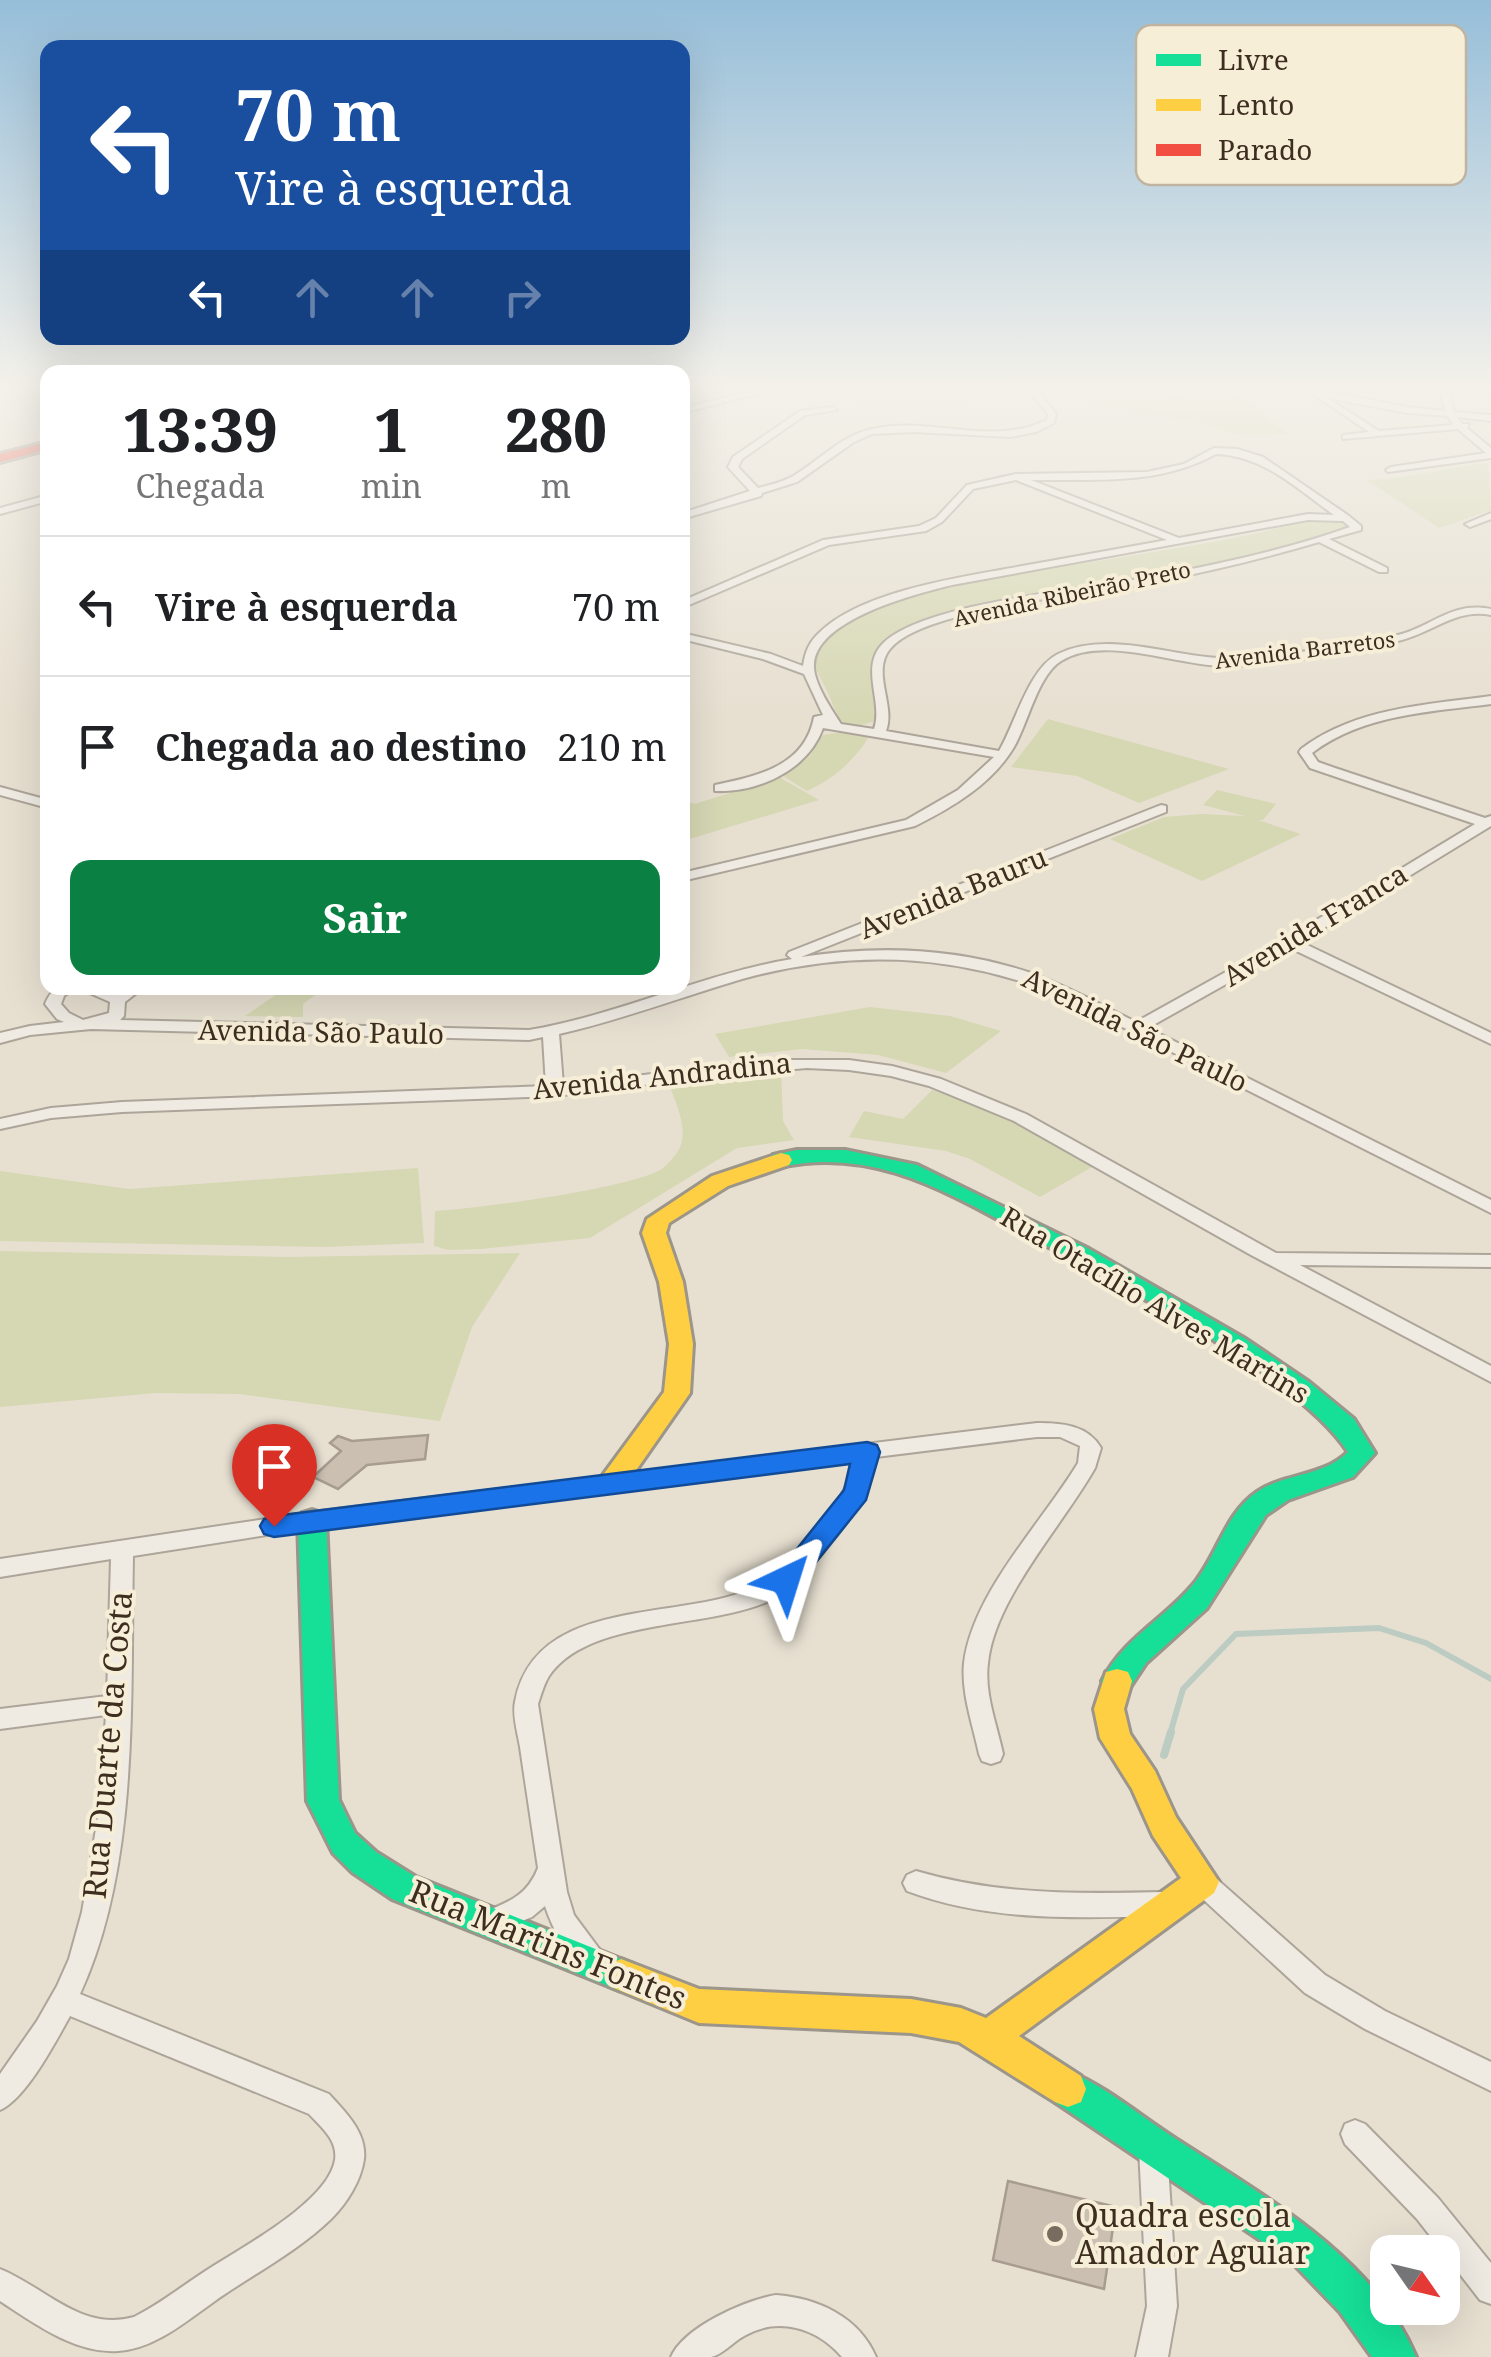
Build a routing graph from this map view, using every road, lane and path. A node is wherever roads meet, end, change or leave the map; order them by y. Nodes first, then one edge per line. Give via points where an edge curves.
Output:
1 (741, 499) edge
2 (959, 499) edge
3 (1072, 499) edge
4 (1308, 499) edge
5 (1315, 499) edge
6 (40, 500) edge
7 (0, 511) edge
8 (690, 514) edge
9 (1491, 516) edge
10 (1346, 518) junction
11 (1286, 522) junction
12 (1470, 524) dead end
13 (1320, 538) junction
14 (1182, 542) junction
15 (1383, 570) dead end
16 (690, 602) edge
17 (1491, 612) edge
18 (690, 638) edge
19 (810, 655) junction
20 (767, 656) junction
21 (808, 672) junction
22 (1491, 700) edge
23 (886, 717) junction
24 (831, 722) junction
25 (878, 735) junction
26 (1002, 756) junction
27 (1365, 784) junction
28 (720, 788) dead end
29 (0, 791) edge
30 (40, 802) edge
31 (1160, 809) dead end
32 (1394, 810) dead end
33 (1489, 821) edge
34 (690, 875) edge
35 (845, 936) junction
36 (1290, 942) junction
37 (861, 954) junction
38 (744, 974) junction
39 (690, 990) edge
40 (103, 995) edge
41 (129, 995) edge
42 (674, 995) edge
43 (54, 996) edge
44 (118, 1006) junction
45 (86, 1024) junction
46 (164, 1028) junction
47 (1138, 1028) junction
48 (18, 1030) junction
49 (551, 1032) junction
50 (1489, 1036) edge
51 (0, 1038) edge
52 (555, 1091) junction
53 (0, 1124) edge
54 (1491, 1208) edge
55 (1271, 1259) junction
56 (1491, 1261) edge
57 (1491, 1375) edge
58 (867, 1452) junction
59 (613, 1482) junction
60 (312, 1520) junction
61 (122, 1550) junction
62 (0, 1568) edge
63 (118, 1704) junction
64 (0, 1719) edge
65 (991, 1754) dead end
66 (550, 1856) junction
67 (1202, 1882) junction
68 (916, 1883) dead end
69 (1173, 1904) junction
70 (488, 1923) junction
71 (606, 1971) junction
72 (62, 2000) junction
73 (989, 2037) junction
74 (1491, 2077) edge
75 (0, 2096) edge
76 (1355, 2134) dead end
77 (1152, 2143) junction
78 (0, 2284) edge
79 (1491, 2290) edge
80 (687, 2357) edge
81 (860, 2357) edge
82 (1152, 2357) edge
83 (1396, 2357) edge

1 - 8 street
2 - 16 street via 922,529 827,542
3 - 14 street
4 - 11 street
5 - 10 street
6 - 7 street
9 - 12 street
10 - 11 street, Avenida Ribeirão Preto
10 - 13 street, Avenida Ribeirão Preto via 1357,528
11 - 14 street, Avenida Ribeirão Preto
13 - 15 street
13 - 23 street, Avenida Ribeirão Preto via 1098,590 1002,605 910,631 880,658
14 - 19 street, Avenida Ribeirão Preto via 933,586 840,622
17 - 26 street, Avenida Barretos via 1470,608 1398,638 1233,663 1117,650 1072,653 1045,669
18 - 20 street
19 - 20 street
19 - 21 street
20 - 21 street
21 - 24 street
22 - 27 street via 1356,725 1306,752 1314,764
23 - 24 street
23 - 25 street
24 - 25 street
24 - 28 street via 793,765
25 - 26 street
26 - 34 street, Avenida Barretos via 974,783 910,823
27 - 32 street
27 - 33 street
29 - 30 street
31 - 35 street, Avenida Bauru
33 - 36 street, Avenida Franca
35 - 37 street via 844,949
35 - 38 street, Avenida Bauru
36 - 47 street, Avenida Franca
36 - 50 street
37 - 38 street, Avenida São Paulo
37 - 47 street, Avenida São Paulo via 993,965
38 - 39 street, Avenida São Paulo
40 - 44 street, Avenida São Paulo
41 - 44 street
42 - 49 street, Avenida São Paulo
43 - 45 street via 63,1016
43 - 48 street
44 - 45 street via 104,1022
44 - 46 street, Avenida São Paulo
45 - 46 street, Avenida São Paulo
45 - 48 street
46 - 49 street, Avenida São Paulo
47 - 54 street, Avenida São Paulo
48 - 51 street
49 - 52 street
52 - 53 street, Avenida Andradina via 122,1107
52 - 55 street, Avenida Andradina via 770,1062 892,1070 998,1106
55 - 56 street
55 - 57 street, Avenida Andradina
58 - 59 street
58 - 65 street via 1037,1430 1073,1433 1091,1448 1088,1463 985,1628 978,1705
58 - 66 street via 857,1493 786,1580 724,1607 570,1640 531,1679 526,1704
59 - 60 street
59 - 67 street, Rua Otacílio Alves Martins via 677,1393 681,1344 655,1226 689,1199 782,1158 868,1160 979,1201 1288,1381 1355,1432 1362,1454 1256,1509 1209,1586 1140,1649 1112,1692 1112,1729 1122,1754
60 - 61 street
60 - 70 street, Rua Martins Fontes via 322,1800 335,1836 366,1866 404,1888
61 - 62 street
61 - 63 street, Rua Duarte da Costa
63 - 64 street
63 - 72 street, Rua Duarte da Costa via 98,1900 81,1962
66 - 70 street via 541,1896
66 - 71 street via 562,1921
67 - 69 street
67 - 74 street, Rua Otacílio Alves Martins via 1314,1984
68 - 69 street via 951,1895 1044,1908
69 - 73 street
70 - 71 street, Rua Martins Fontes
71 - 73 street, Rua Martins Fontes via 699,2006 912,2016
72 - 75 street, Rua Duarte da Costa
72 - 78 street via 319,2104 349,2137 350,2166 332,2200 293,2232 123,2336 66,2323
73 - 77 street, Rua Martins Fontes
76 - 79 street via 1454,2236
77 - 82 street via 1162,2306
77 - 83 street, Rua Martins Fontes via 1331,2270
80 - 81 street via 766,2308 796,2310 830,2324

